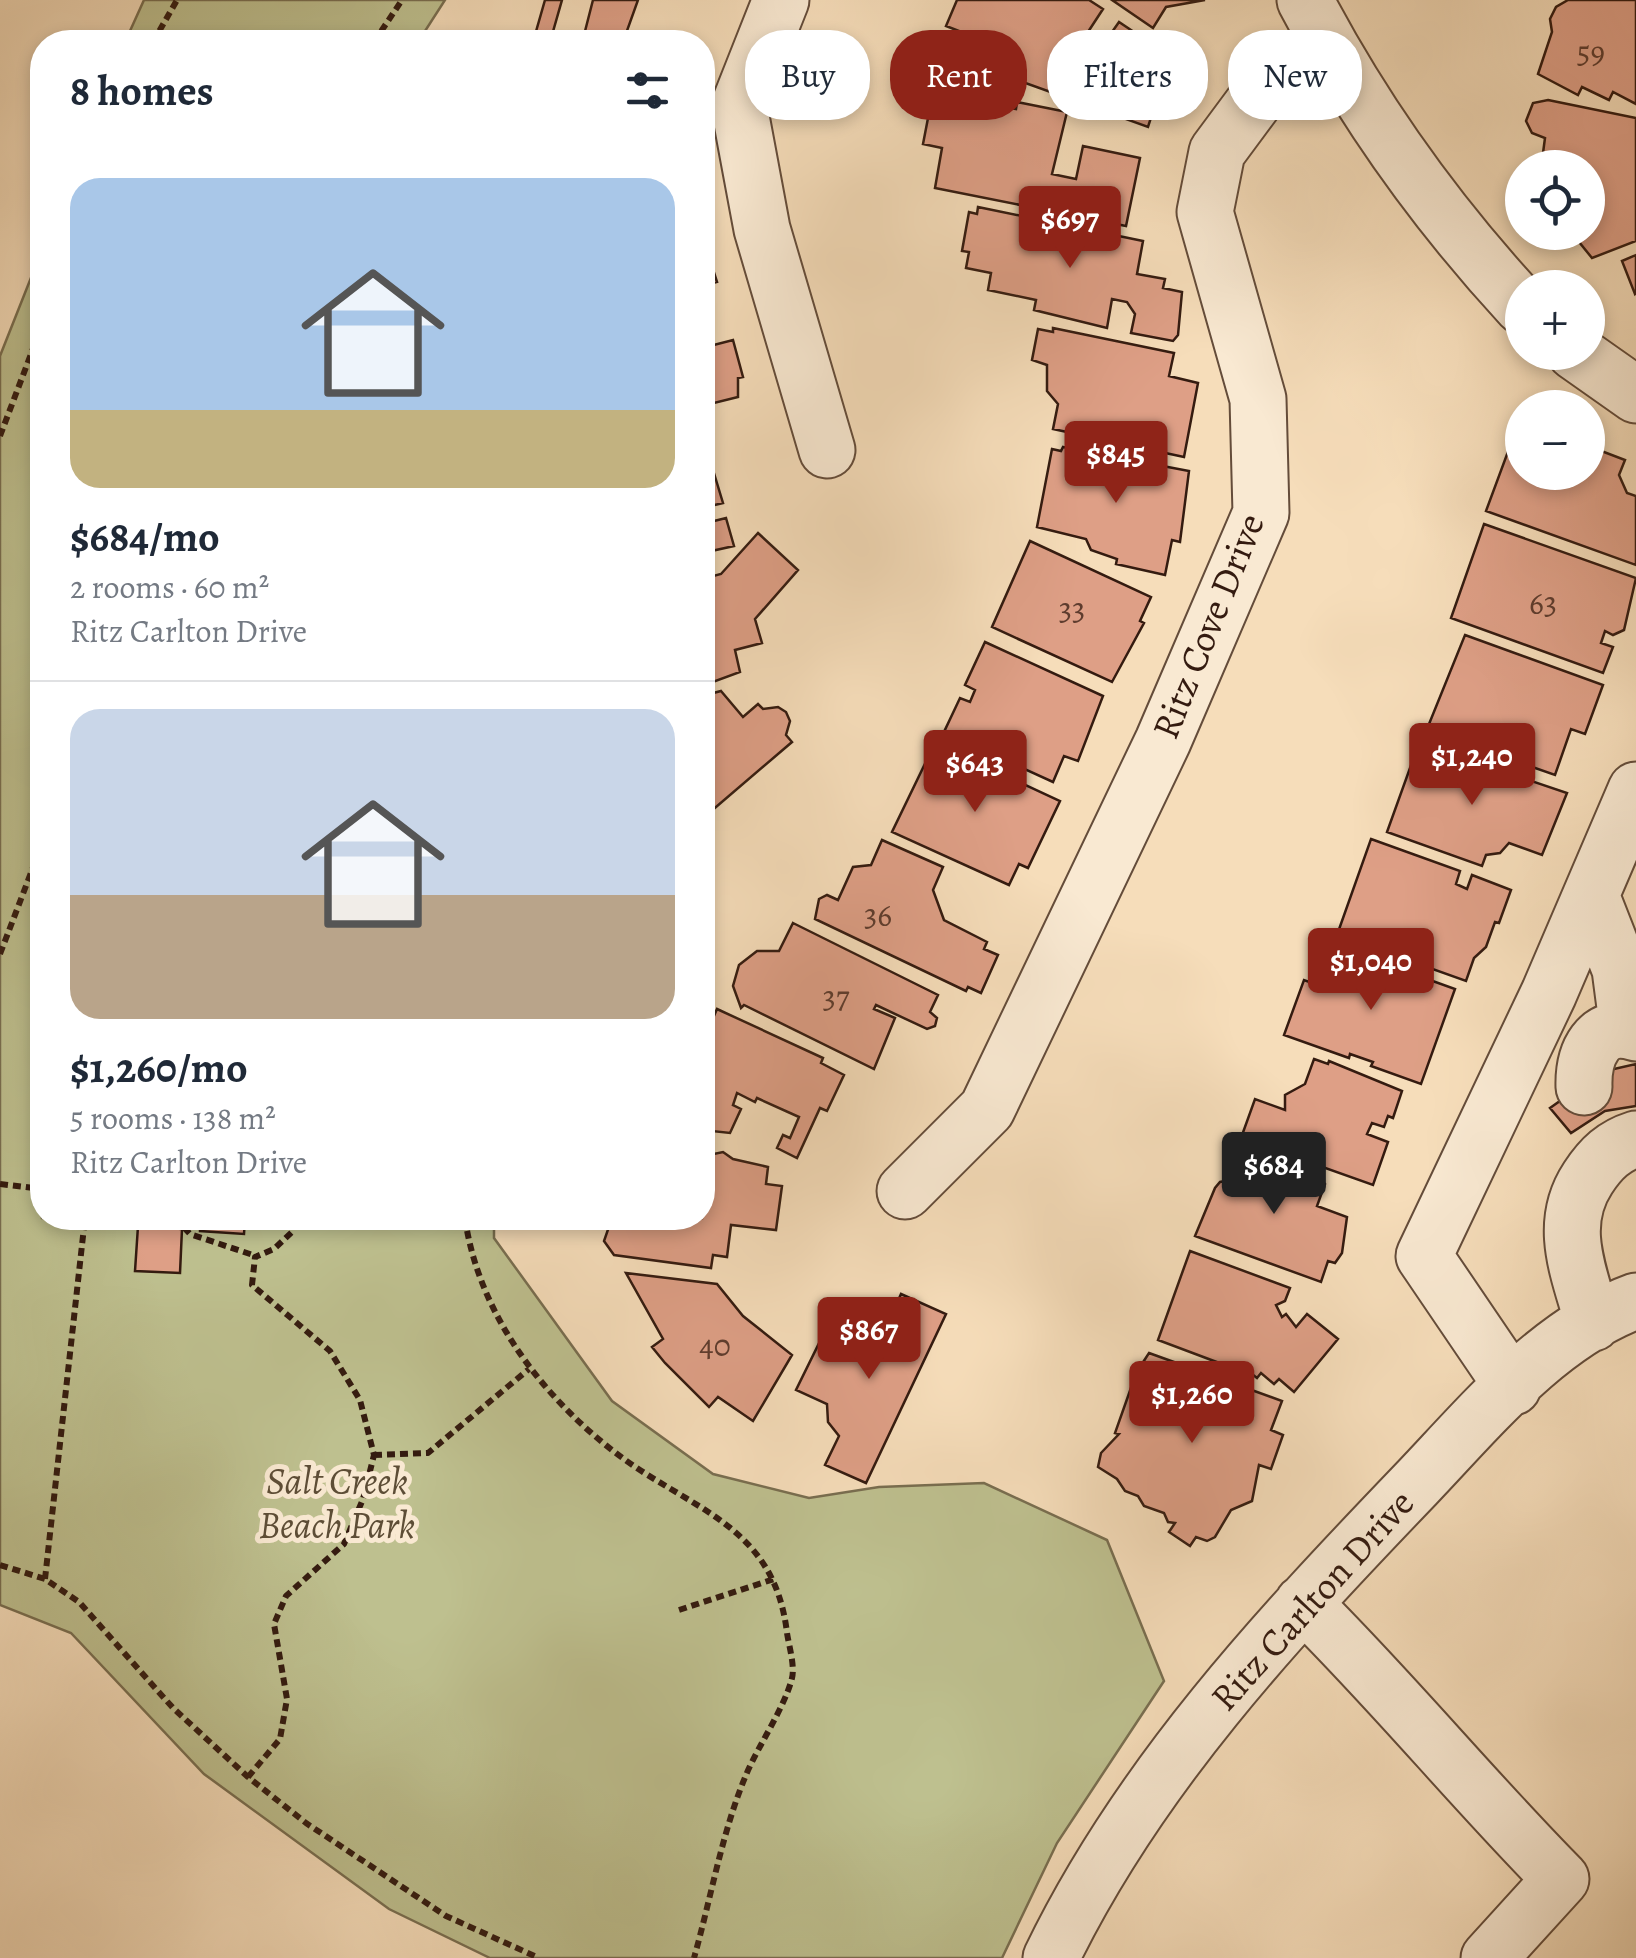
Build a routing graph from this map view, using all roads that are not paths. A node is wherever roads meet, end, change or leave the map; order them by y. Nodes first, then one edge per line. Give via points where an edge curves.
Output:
1 (781, 0) edge
2 (1304, 0) edge
3 (1320, 30) edge
4 (1362, 96) edge
5 (1241, 120) edge
6 (1505, 288) edge
7 (1601, 370) edge
8 (1636, 395) edge
9 (827, 450) dead end
10 (1636, 790) edge
11 (1591, 895) junction
12 (1569, 947) junction
13 (1623, 1033) edge
14 (1608, 1122) edge
15 (905, 1191) dead end
16 (1614, 1312) edge
17 (1512, 1387) junction
18 (1303, 1603) junction
19 (1051, 1958) edge
20 (1488, 1958) edge

1 - 9 street via 740,106 762,228
2 - 3 street
4 - 6 street via 1452,230
5 - 15 street, Ritz Cove Drive via 1218,152 1205,212 1258,399 1261,513 1163,741 987,1109
7 - 8 street
10 - 11 street
11 - 12 street
11 - 13 street via 1620,969
12 - 13 street
12 - 17 street via 1424,1256
13 - 14 street via 1583,1062
14 - 16 street via 1570,1220 1572,1247
16 - 17 street, Ritz Carlton Drive via 1564,1341
17 - 18 street, Ritz Carlton Drive
18 - 19 street, Ritz Carlton Drive via 1141,1803
18 - 20 street via 1561,1879

